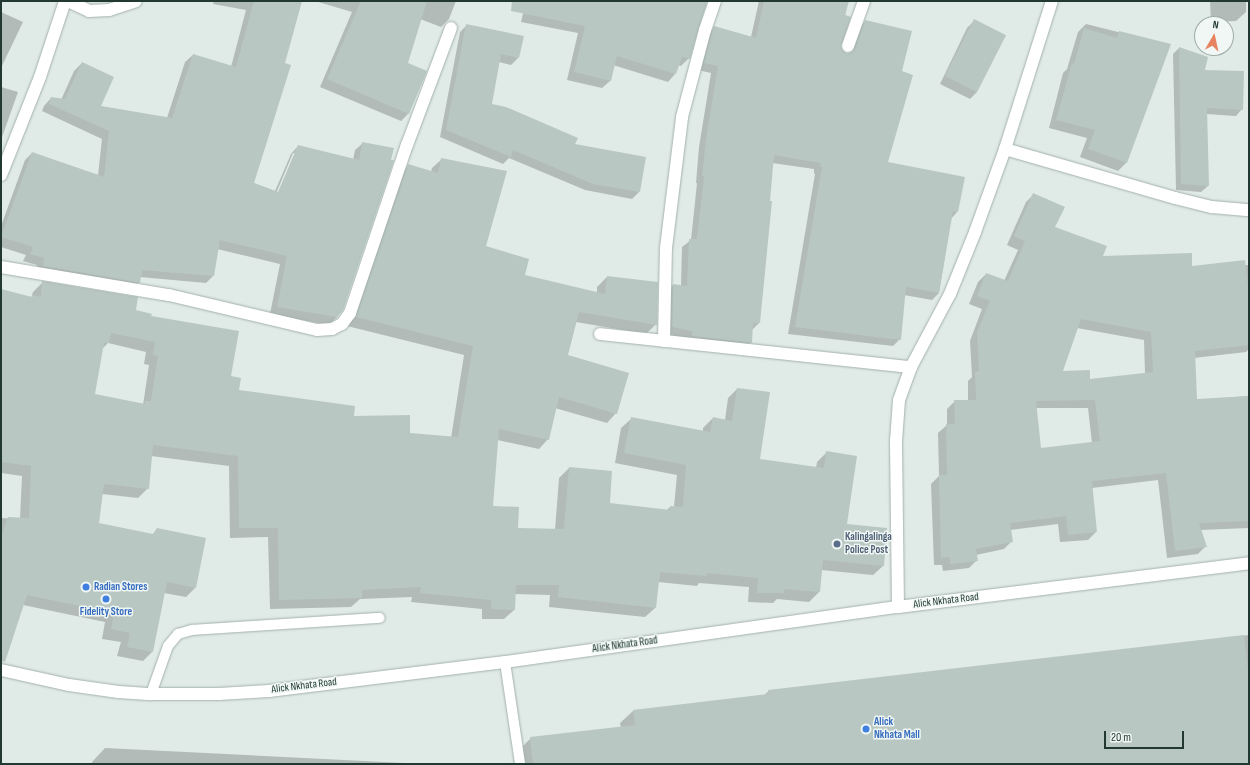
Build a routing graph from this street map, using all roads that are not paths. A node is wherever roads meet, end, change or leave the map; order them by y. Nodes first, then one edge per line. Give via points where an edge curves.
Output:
1 (65, 1) edge
2 (68, 1) edge
3 (136, 1) edge
4 (715, 1) edge
5 (864, 1) edge
6 (1052, 1) edge
7 (451, 28) dead end
8 (848, 46) dead end
9 (1005, 150) junction
10 (1, 175) edge
11 (1249, 210) edge
12 (1, 268) edge
13 (600, 334) dead end
14 (664, 341) junction
15 (911, 367) junction
16 (1249, 563) edge
17 (898, 607) junction
18 (380, 618) dead end
19 (505, 662) junction
20 (1, 670) edge
21 (150, 694) junction
22 (520, 764) edge

1 - 10 street via 40,77
2 - 3 street via 89,11 109,10
4 - 14 street via 682,117 666,248
5 - 8 street
6 - 9 street
7 - 12 street via 407,145 350,313 342,324 332,329 317,330 169,295
9 - 11 street via 1175,198 1212,207
9 - 15 street via 950,294
13 - 14 street
14 - 15 street
15 - 17 street via 899,400 896,441
16 - 17 street, Alick Nkhata Road
17 - 19 street, Alick Nkhata Road
18 - 21 lane via 192,630 178,634 168,646
19 - 21 street, Alick Nkhata Road via 269,691
19 - 22 lane
20 - 21 street, Alick Nkhata Road via 70,685

